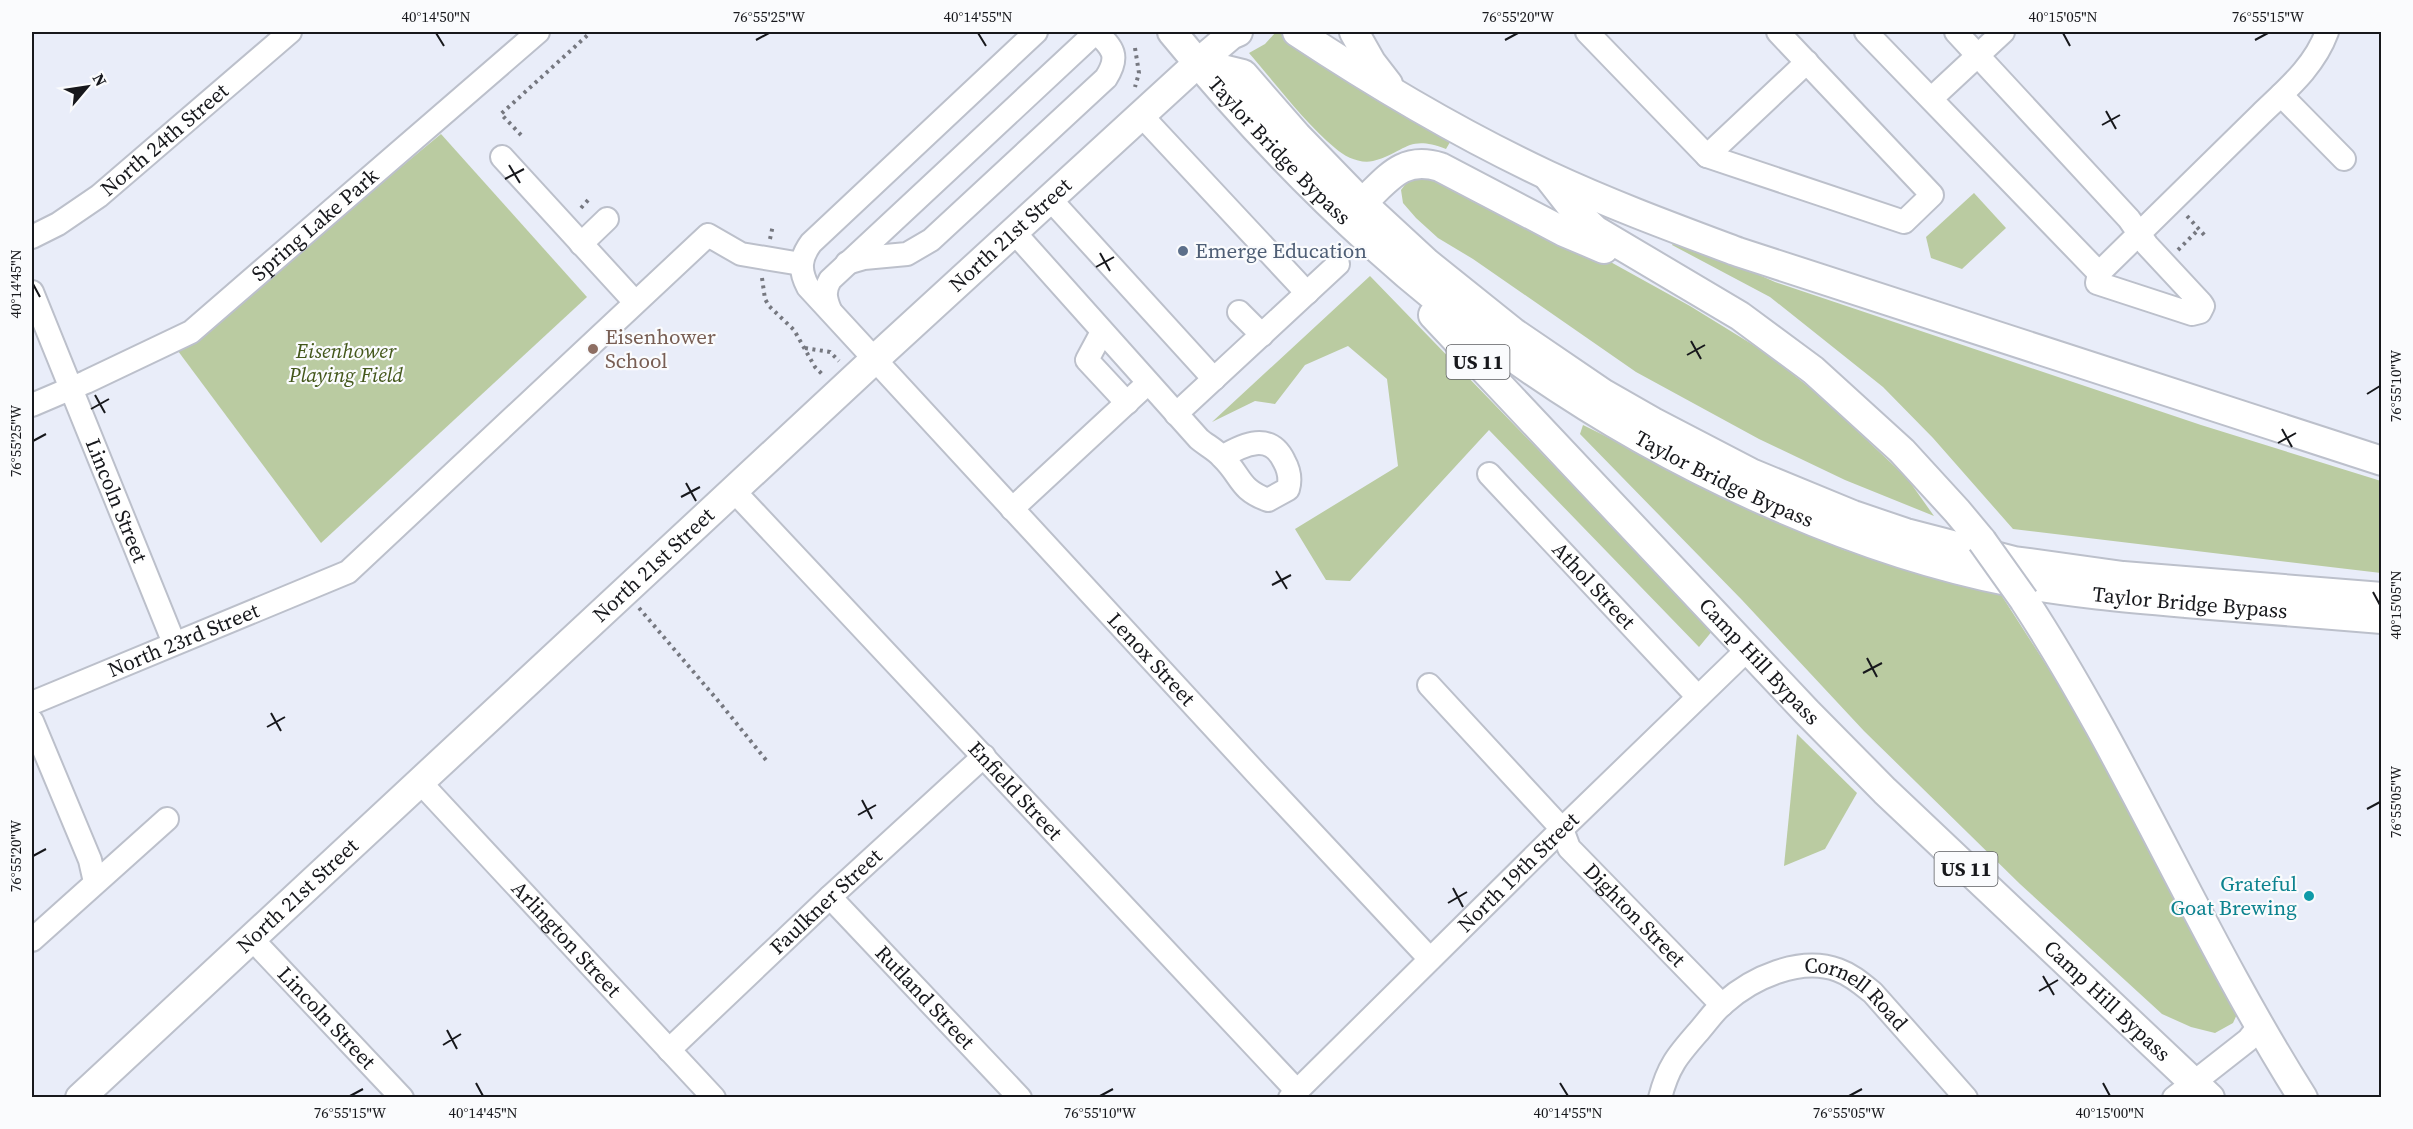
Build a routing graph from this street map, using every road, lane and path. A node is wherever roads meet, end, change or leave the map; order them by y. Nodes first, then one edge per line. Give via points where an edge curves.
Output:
1 (290, 32) edge
2 (538, 32) edge
3 (591, 32) edge
4 (1036, 32) edge
5 (1096, 32) edge
6 (1172, 32) edge
7 (1232, 32) edge
8 (1297, 32) edge
9 (1354, 32) edge
10 (1587, 32) edge
11 (1778, 32) edge
12 (1866, 32) edge
13 (1956, 32) edge
14 (2003, 32) edge
15 (2327, 32) edge
16 (1978, 55) junction
17 (1807, 62) junction
18 (1198, 63) junction
19 (1396, 95) junction
20 (2281, 95) junction
21 (1932, 98) junction
22 (1141, 115) junction
23 (521, 135) dead end
24 (1707, 156) junction
25 (502, 157) dead end
26 (2344, 159) dead end
27 (1546, 174) junction
28 (590, 198) dead end
29 (1050, 199) junction
30 (1362, 203) junction
31 (1328, 204) junction
32 (581, 208) dead end
33 (2183, 212) dead end
34 (608, 219) dead end
35 (773, 225) dead end
36 (2199, 229) junction
37 (1014, 232) junction
38 (2139, 234) junction
39 (32, 237) edge
40 (2207, 238) dead end
41 (581, 243) junction
42 (2175, 252) dead end
43 (766, 258) junction
44 (846, 263) junction
45 (801, 264) junction
46 (1338, 264) dead end
47 (2099, 273) junction
48 (1693, 287) junction
49 (32, 292) edge
50 (1307, 292) junction
51 (634, 301) junction
52 (830, 310) junction
53 (1239, 312) dead end
54 (1102, 332) junction
55 (1262, 335) junction
56 (805, 348) junction
57 (875, 359) junction
58 (841, 362) dead end
59 (825, 377) dead end
60 (1214, 379) junction
61 (1148, 383) junction
62 (71, 388) junction
63 (1127, 403) junction
64 (32, 405) edge
65 (1176, 414) junction
66 (1222, 457) dead end
67 (2382, 461) edge
68 (1488, 474) dead end
69 (734, 491) junction
70 (1012, 508) junction
71 (624, 592) junction
72 (2382, 597) edge
73 (2382, 619) edge
74 (174, 643) junction
75 (1748, 649) junction
76 (1429, 685) dead end
77 (1698, 697) junction
78 (32, 703) edge
79 (32, 721) edge
80 (984, 756) junction
81 (766, 760) dead end
82 (419, 781) junction
83 (166, 819) dead end
84 (1562, 829) junction
85 (95, 882) junction
86 (830, 897) junction
87 (251, 938) junction
88 (32, 940) edge
89 (1430, 958) junction
90 (1722, 1005) junction
91 (2259, 1026) junction
92 (669, 1050) junction
93 (2192, 1092) edge
94 (90, 1094) edge
95 (1293, 1094) edge
96 (402, 1098) edge
97 (714, 1098) edge
98 (1020, 1098) edge
99 (1660, 1098) edge
100 (1966, 1098) edge
101 (2303, 1098) edge

1 - 39 street, North 24th Street via 99,196
2 - 62 street, Spring Lake Park via 190,332
3 - 23 path via 501,114
4 - 45 street via 811,243
5 - 44 street
5 - 44 street via 1114,55 1106,78 931,240 907,254
6 - 18 main road, US 11
7 - 18 main road, North 21st Street
8 - 19 main road
9 - 19 main road
10 - 24 street
11 - 17 street
12 - 21 street
13 - 16 street
14 - 16 street
15 - 20 street via 2312,63
16 - 21 street
16 - 38 street
17 - 24 street
17 - 24 street via 1932,195 1904,222
18 - 22 main road, North 21st Street
18 - 30 main road via 1243,74
18 - 31 main road, Taylor Bridge Bypass / US 11
19 - 27 main road
20 - 26 street
20 - 38 street
21 - 47 street
22 - 29 main road, North 21st Street
22 - 50 street
25 - 41 street
27 - 48 main road via 1595,230
27 - 67 main road via 1738,252
28 - 32 path
29 - 37 main road, North 21st Street
29 - 60 street
30 - 48 main road via 1399,170 1417,162 1429,163 1564,232
30 - 72 main road via 1470,298 1604,394 1751,473 1853,515 1962,549 2067,570
31 - 73 main road, Taylor Bridge Bypass via 1448,308 1546,381 1642,441 1794,514 1900,553 2010,582 2121,597
31 - 75 main road, Camp Hill Bypass / US 11
33 - 36 path
34 - 41 street
35 - 43 path
36 - 40 path
36 - 42 path
37 - 54 street
37 - 57 main road, North 21st Street
38 - 47 street
38 - 47 street via 2203,306 2200,312 2185,313 2097,283
41 - 51 street
43 - 45 street
43 - 51 street, North 23rd Street via 741,254 708,235
43 - 56 path via 762,277 765,299
44 - 52 street via 826,288
45 - 52 street, Lenox Street via 808,287
46 - 50 street
48 - 91 main road, bridge via 1783,346 1836,390 1902,452 1982,542 2052,643
49 - 62 street, Lincoln Street
50 - 55 street
51 - 74 street, North 23rd Street via 348,572
52 - 57 street, Lenox Street
53 - 55 street
54 - 61 street
54 - 63 street via 1088,360
55 - 60 street
56 - 58 path via 830,352
56 - 59 path
57 - 69 main road, North 21st Street
57 - 70 street, Lenox Street
60 - 65 street
61 - 63 street
61 - 65 street
62 - 64 street, Spring Lake Park
62 - 74 street, Lincoln Street
63 - 70 street
65 - 66 street
68 - 77 street, Athol Street
69 - 71 main road, North 21st Street
69 - 80 street, Enfield Street
70 - 89 street, Lenox Street
71 - 81 path
71 - 82 main road, North 21st Street
74 - 78 street, North 23rd Street
75 - 77 street, North 19th Street
75 - 93 main road, Camp Hill Bypass / US 11 via 1885,791
76 - 84 street, Dighton Street
77 - 84 street, North 19th Street
79 - 85 street via 90,860
80 - 86 street, Faulkner Street
80 - 95 street, Enfield Street
82 - 87 main road, North 21st Street
82 - 92 street, Arlington Street
83 - 85 street
84 - 89 street, North 19th Street
84 - 90 street, Dighton Street via 1569,848
85 - 88 street
86 - 92 street, Faulkner Street
86 - 98 street, Rutland Street
87 - 94 main road, North 21st Street
87 - 96 street, Lincoln Street
89 - 95 street, North 19th Street
90 - 99 street via 1672,1063
90 - 100 street, Cornell Road via 1758,981 1790,968 1822,966 1838,970 1873,993
91 - 93 street
91 - 101 main road
92 - 97 street, Arlington Street

